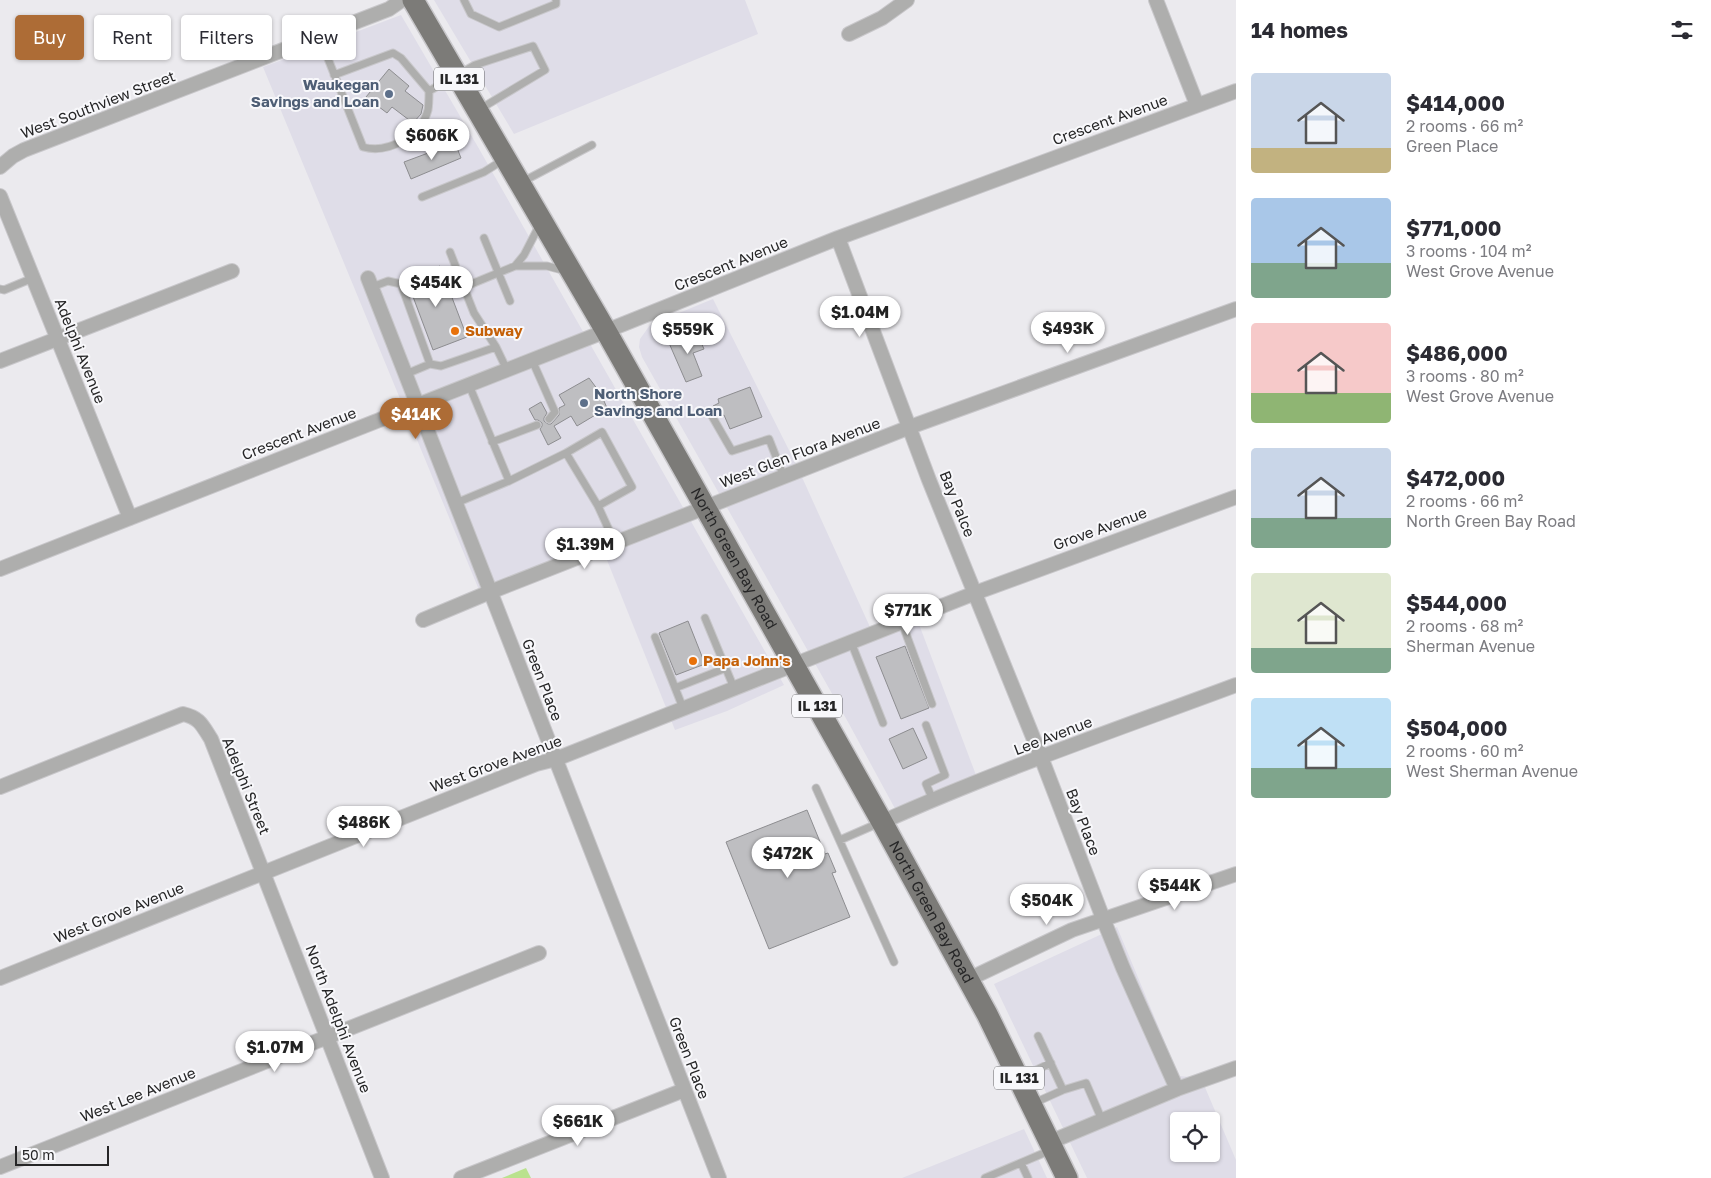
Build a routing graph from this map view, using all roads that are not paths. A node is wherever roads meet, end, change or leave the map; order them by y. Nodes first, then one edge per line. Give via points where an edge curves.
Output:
1 (402, 0) edge
2 (413, 0) edge
3 (464, 0) edge
4 (556, 0) edge
5 (908, 0) edge
6 (1156, 0) edge
7 (356, 22) edge
8 (849, 34) dead end
9 (282, 50) edge
10 (328, 60) edge
11 (457, 74) junction
12 (334, 75) junction
13 (430, 91) junction
14 (1236, 91) edge
15 (1197, 105) junction
16 (478, 110) junction
17 (592, 145) dead end
18 (506, 158) junction
19 (1, 166) edge
20 (520, 183) junction
21 (0, 196) edge
22 (422, 197) dead end
23 (541, 219) junction
24 (484, 238) dead end
25 (838, 238) junction
26 (450, 252) dead end
27 (515, 266) junction
28 (232, 271) dead end
29 (572, 272) junction
30 (499, 273) junction
31 (33, 278) junction
32 (370, 283) joint
33 (464, 287) junction
34 (0, 289) edge
35 (510, 301) dead end
36 (1236, 309) edge
37 (606, 332) junction
38 (58, 338) junction
39 (496, 347) junction
40 (532, 360) junction
41 (0, 361) edge
42 (430, 364) junction
43 (507, 370) junction
44 (406, 374) junction
45 (469, 385) junction
46 (418, 405) junction
47 (709, 411) dead end
48 (549, 419) dead end
49 (537, 425) dead end
50 (910, 427) junction
51 (492, 442) junction
52 (566, 453) junction
53 (784, 476) junction
54 (509, 481) junction
55 (1236, 497) edge
56 (456, 502) junction
57 (598, 506) junction
58 (705, 508) junction
59 (130, 518) junction
60 (615, 543) junction
61 (0, 569) edge
62 (490, 592) junction
63 (975, 593) junction
64 (706, 618) dead end
65 (423, 620) dead end
66 (902, 623) junction
67 (655, 637) dead end
68 (851, 642) junction
69 (794, 664) junction
70 (726, 668) junction
71 (1236, 685) edge
72 (675, 688) junction
73 (734, 688) junction
74 (932, 704) dead end
75 (683, 708) junction
76 (883, 723) dead end
77 (926, 725) dead end
78 (1041, 757) junction
79 (556, 759) junction
80 (0, 786) edge
81 (816, 788) dead end
82 (933, 800) junction
83 (882, 822) junction
84 (840, 840) junction
85 (263, 873) junction
86 (1236, 874) edge
87 (1104, 921) junction
88 (539, 953) dead end
89 (894, 962) dead end
90 (0, 978) edge
91 (969, 979) junction
92 (1038, 1036) dead end
93 (328, 1037) junction
94 (1051, 1063) junction
95 (1236, 1068) edge
96 (1019, 1078) junction
97 (1177, 1089) junction
98 (684, 1090) junction
99 (1063, 1090) junction
100 (1032, 1104) junction
101 (1102, 1120) junction
102 (1052, 1146) junction
103 (1022, 1163) junction
104 (0, 1167) edge
105 (382, 1178) edge
106 (461, 1178) edge
107 (719, 1178) edge
108 (985, 1178) edge
109 (1028, 1178) edge
110 (1067, 1178) edge

1 - 7 street, West Southview Street via 390,9
2 - 11 main road, North Green Bay Road / IL 131
3 - 4 lane via 471,14 499,27 556,4
5 - 8 street via 882,18
6 - 15 street
9 - 19 street, West Southview Street via 24,150
10 - 12 lane
11 - 13 lane
11 - 16 main road, North Green Bay Road / IL 131
11 - 16 lane via 533,46 545,70
12 - 13 lane via 393,53
12 - 13 lane via 363,147 372,150 399,143 420,126 428,111
14 - 15 street, Crescent Avenue
15 - 25 street, Crescent Avenue
16 - 18 main road, North Green Bay Road / IL 131
17 - 20 lane
18 - 20 main road, North Green Bay Road / IL 131
18 - 22 lane via 484,172
20 - 23 main road, North Green Bay Road / IL 131
21 - 31 street, Adelphi Avenue
23 - 27 lane via 537,232
23 - 29 main road, North Green Bay Road / IL 131
24 - 30 lane
25 - 37 street, Crescent Avenue
25 - 50 street
26 - 33 lane
27 - 29 lane via 547,266
27 - 30 lane
28 - 38 street
29 - 37 main road, North Green Bay Road / IL 131
30 - 33 lane
30 - 35 lane
31 - 34 lane
31 - 38 street, Adelphi Avenue
32 - 42 lane via 388,281 401,284
32 - 44 street, Green Place
33 - 39 lane via 474,313
36 - 50 street, West Glen Flora Avenue
37 - 40 street, Crescent Avenue
37 - 58 main road, North Green Bay Road / IL 131
38 - 41 street
38 - 59 street, Adelphi Avenue
39 - 42 lane via 441,366
39 - 43 lane
40 - 43 street, Crescent Avenue
40 - 48 lane via 555,412
42 - 44 lane
43 - 45 street, Crescent Avenue
44 - 46 street, Green Place
45 - 46 street, Crescent Avenue
45 - 51 lane
46 - 56 street, Green Place
46 - 59 street, Crescent Avenue
47 - 53 lane via 732,451 768,439
49 - 51 lane
50 - 53 street, West Glen Flora Avenue
50 - 63 street, Bay Palce
51 - 54 lane
52 - 54 lane
52 - 57 lane
52 - 57 lane via 602,432 632,487
53 - 58 street, West Glen Flora Avenue
54 - 56 lane
55 - 63 street, Grove Avenue
56 - 62 street, Green Place
57 - 60 lane
58 - 60 street, West Glen Flora Avenue
58 - 69 main road, North Green Bay Road / IL 131
59 - 61 street, Crescent Avenue
60 - 62 street, West Glen Flora Avenue
62 - 65 street, West Glen Flora Avenue
62 - 79 street, Green Place
63 - 66 street, West Grove Avenue
63 - 78 street, Bay Place
64 - 70 lane
66 - 68 street, West Grove Avenue
66 - 74 lane
67 - 72 lane
68 - 69 street, West Grove Avenue
68 - 76 lane
69 - 73 street, West Grove Avenue
69 - 83 main road, North Green Bay Road / IL 131
70 - 72 lane
70 - 73 lane
71 - 78 street, Lee Avenue
72 - 75 lane
73 - 75 street, West Grove Avenue
75 - 79 street, West Grove Avenue
77 - 82 lane via 945,776 926,784
78 - 82 street, Lee Avenue
78 - 87 street, Bay Place
79 - 85 street, West Grove Avenue via 536,764
79 - 98 street, Green Place
80 - 85 street, Adelphi Street via 183,714 193,716 211,739
81 - 84 lane
82 - 83 street, Lee Avenue
83 - 84 lane
83 - 91 main road, North Green Bay Road / IL 131
84 - 89 lane
85 - 90 street, West Grove Avenue
85 - 93 street, North Adelphi Avenue
86 - 87 street
87 - 91 street via 1072,930
87 - 97 street, Bay Place
88 - 93 street, West Lee Avenue
91 - 96 main road, North Green Bay Road / IL 131
92 - 94 lane
93 - 104 street, West Lee Avenue
93 - 105 street, North Adelphi Avenue
94 - 96 lane
94 - 99 lane
95 - 97 street
96 - 100 main road, North Green Bay Road / IL 131
97 - 101 street
98 - 106 street
98 - 107 street, Green Place
99 - 100 lane
99 - 101 lane via 1086,1083
100 - 102 main road, North Green Bay Road / IL 131
101 - 102 street
102 - 103 lane
102 - 110 main road, North Green Bay Road / IL 131
103 - 108 lane
103 - 109 lane

